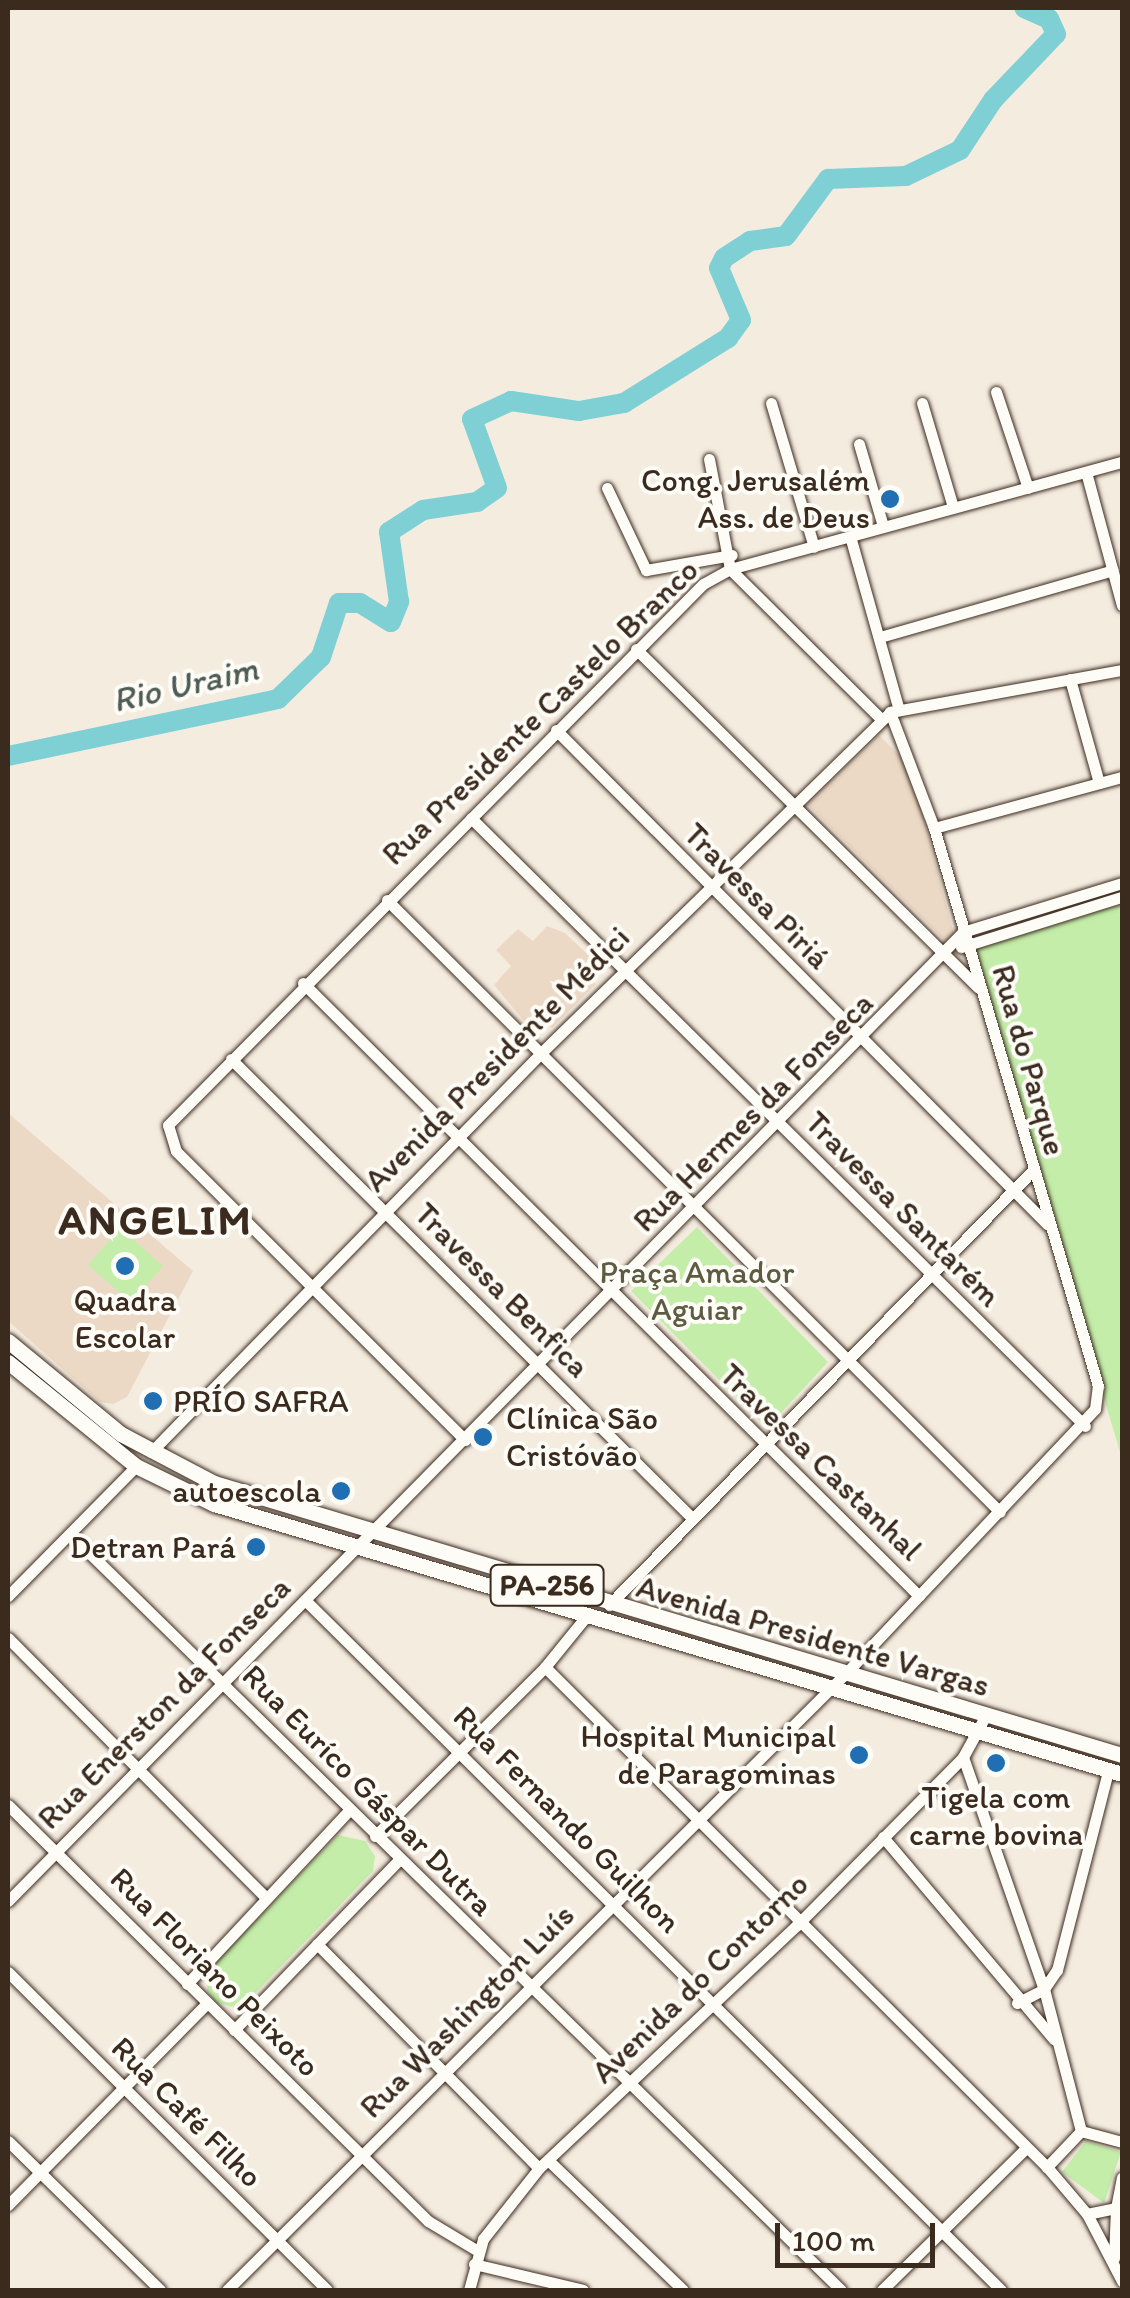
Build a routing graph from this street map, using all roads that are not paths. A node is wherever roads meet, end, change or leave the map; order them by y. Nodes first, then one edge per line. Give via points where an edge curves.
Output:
1 (996, 392) dead end
2 (771, 403) dead end
3 (922, 403) dead end
4 (859, 444) dead end
5 (708, 458) dead end
6 (1122, 462) edge
7 (1086, 472) junction
8 (607, 488) dead end
9 (1028, 488) junction
10 (954, 507) junction
11 (882, 526) junction
12 (850, 536) junction
13 (814, 546) junction
14 (731, 562) junction
15 (1112, 570) junction
16 (1122, 605) edge
17 (880, 637) junction
18 (636, 648) junction
19 (1122, 670) edge
20 (1070, 678) junction
21 (890, 714) junction
22 (556, 730) junction
23 (1122, 777) edge
24 (1099, 783) junction
25 (792, 804) junction
26 (471, 818) junction
27 (934, 828) junction
28 (1122, 883) edge
29 (708, 888) junction
30 (1122, 898) edge
31 (387, 900) junction
32 (963, 932) junction
33 (968, 946) junction
34 (949, 954) junction
35 (624, 970) junction
36 (303, 983) junction
37 (978, 987) junction
38 (862, 1040) junction
39 (542, 1052) junction
40 (231, 1060) junction
41 (779, 1125) junction
42 (460, 1140) junction
43 (1033, 1170) junction
44 (1012, 1191) junction
45 (384, 1211) junction
46 (694, 1211) junction
47 (1048, 1226) junction
48 (931, 1276) junction
49 (314, 1286) junction
50 (610, 1294) junction
51 (8, 1341) edge
52 (847, 1361) junction
53 (8, 1362) edge
54 (538, 1367) junction
55 (1085, 1426) junction
56 (465, 1440) junction
57 (764, 1444) junction
58 (150, 1452) junction
59 (136, 1466) junction
60 (1000, 1512) junction
61 (691, 1517) junction
62 (371, 1527) junction
63 (70, 1534) junction
64 (357, 1542) junction
65 (8, 1596) edge
66 (919, 1596) junction
67 (305, 1600) junction
68 (609, 1605) junction
69 (588, 1614) junction
70 (8, 1638) edge
71 (545, 1667) junction
72 (848, 1671) junction
73 (829, 1684) junction
74 (224, 1685) junction
75 (984, 1722) junction
76 (459, 1750) junction
77 (1122, 1754) edge
78 (963, 1757) junction
79 (140, 1770) junction
80 (1115, 1772) edge
81 (8, 1805) edge
82 (349, 1810) junction
83 (695, 1819) junction
84 (374, 1836) junction
85 (883, 1837) junction
86 (54, 1852) junction
87 (399, 1860) junction
88 (266, 1898) junction
89 (8, 1902) edge
90 (612, 1904) junction
91 (798, 1926) junction
92 (317, 1944) junction
93 (8, 1972) edge
94 (187, 1984) junction
95 (529, 1988) junction
96 (1044, 1989) junction
97 (1017, 2003) junction
98 (207, 2004) junction
99 (715, 2004) junction
100 (234, 2030) junction
101 (1054, 2039) junction
102 (443, 2072) junction
103 (629, 2085) junction
104 (125, 2088) junction
105 (1082, 2131) junction
106 (8, 2142) edge
107 (1122, 2142) edge
108 (1024, 2150) junction
109 (362, 2154) junction
110 (544, 2164) junction
111 (1047, 2167) junction
112 (40, 2174) junction
113 (1122, 2178) edge
114 (8, 2205) edge
115 (1116, 2208) junction
116 (1087, 2214) junction
117 (942, 2231) junction
118 (277, 2241) junction
119 (476, 2257) junction
120 (1114, 2258) junction
121 (1122, 2281) edge
122 (160, 2290) edge
123 (228, 2290) edge
124 (326, 2290) edge
125 (469, 2290) edge
126 (583, 2290) edge
127 (682, 2290) edge
128 (841, 2290) edge
129 (882, 2290) edge
130 (1002, 2290) edge

1 - 9 street
2 - 13 street
3 - 10 street
4 - 11 street
5 - 14 street
6 - 7 street, Rua Presidente Castelo Branco
7 - 9 street, Rua Presidente Castelo Branco
7 - 15 street
8 - 14 street via 646,570
9 - 10 street, Rua Presidente Castelo Branco
10 - 11 street, Rua Presidente Castelo Branco
11 - 12 street, Rua Presidente Castelo Branco
12 - 13 street, Rua Presidente Castelo Branco
12 - 17 street, Rua do Parque
13 - 14 street, Rua Presidente Castelo Branco
14 - 18 street, Rua Presidente Castelo Branco
14 - 21 street
15 - 16 street
15 - 17 street
17 - 21 street, Rua do Parque
18 - 22 street, Rua Presidente Castelo Branco
18 - 25 street
19 - 20 street
20 - 21 street
20 - 24 street
21 - 25 street, Avenida Presidente Médici
21 - 27 street, Rua do Parque
22 - 26 street, Rua Presidente Castelo Branco
22 - 29 street, Travessa Piriá
23 - 24 street
24 - 27 street
25 - 29 street, Avenida Presidente Médici
25 - 34 street
26 - 31 street, Rua Presidente Castelo Branco
26 - 35 street, Travessa Santarém
27 - 32 street, Rua do Parque
28 - 32 street
29 - 35 street, Avenida Presidente Médici
29 - 38 street, Travessa Piriá
30 - 33 street
31 - 36 street, Rua Presidente Castelo Branco
31 - 39 street
32 - 33 street, Rua do Parque
32 - 34 street, Rua Hermes da Fonseca
33 - 34 street
33 - 37 street, Rua do Parque
34 - 37 street
34 - 38 street, Rua Hermes da Fonseca
35 - 39 street, Avenida Presidente Médici
35 - 41 street, Travessa Santarém
36 - 40 street, Rua Presidente Castelo Branco
36 - 42 street, Travessa Castanhal
37 - 43 street, Rua do Parque
38 - 41 street, Rua Hermes da Fonseca
38 - 44 street, Travessa Piriá
39 - 42 street, Avenida Presidente Médici
39 - 46 street
40 - 45 street, Travessa Benfica
40 - 49 street, Rua Presidente Castelo Branco via 168,1126 176,1151
41 - 46 street, Rua Hermes da Fonseca
41 - 48 street, Travessa Santarém
42 - 45 street, Avenida Presidente Médici
42 - 50 street, Travessa Castanhal
43 - 44 street
43 - 47 street, Rua do Parque
44 - 47 street, Travessa Piriá
44 - 48 street
45 - 49 street, Avenida Presidente Médici
45 - 54 street, Travessa Benfica
46 - 50 street, Rua Hermes da Fonseca
46 - 52 street
47 - 55 street, Rua do Parque via 1098,1386
48 - 52 street
48 - 55 street, Travessa Santarém
49 - 56 street
49 - 58 street, Avenida Presidente Médici
50 - 54 street, Rua Hermes da Fonseca
50 - 57 street, Travessa Castanhal
51 - 58 main road, Avenida Presidente Vargas / PA-256
52 - 57 street
52 - 60 street
53 - 59 main road, Avenida Presidente Vargas / PA-256
54 - 56 street, Rua Hermes da Fonseca
54 - 61 street, Travessa Benfica
55 - 60 street, Rua Washington Luís
56 - 62 street, Rua Hermes da Fonseca
57 - 61 street
57 - 66 street, Travessa Castanhal
58 - 62 main road, Avenida Presidente Vargas / PA-256 via 214,1483
59 - 63 street
59 - 64 main road, Avenida Presidente Vargas / PA-256 via 214,1504
60 - 66 street, Rua Washington Luís
61 - 68 street
62 - 64 street, Rua Enerston da Fonseca
62 - 68 main road, Avenida Presidente Vargas / PA-256
63 - 65 street
63 - 74 street, Rua Euríco Gáspar Dutra
64 - 67 street, Rua Enerston da Fonseca
64 - 69 main road, Avenida Presidente Vargas / PA-256
66 - 72 street, Rua Washington Luís
67 - 74 street, Rua Enerston da Fonseca
67 - 76 street, Rua Fernando Guilhon
68 - 72 main road, Avenida Presidente Vargas / PA-256
69 - 71 street
69 - 73 main road, Avenida Presidente Vargas / PA-256
70 - 79 street
71 - 76 street
71 - 83 street
72 - 73 street, Rua Washington Luís
72 - 75 main road, Avenida Presidente Vargas / PA-256
73 - 75 main road, Avenida Presidente Vargas / PA-256
73 - 83 street, Rua Washington Luís
74 - 79 street, Rua Enerston da Fonseca
74 - 82 street, Rua Euríco Gáspar Dutra
75 - 77 main road, Avenida Presidente Vargas / PA-256
75 - 78 street, Avenida do Contorno
75 - 80 main road, Avenida Presidente Vargas / PA-256
76 - 84 street
76 - 90 street, Rua Fernando Guilhon
78 - 85 street, Avenida do Contorno
78 - 96 street
79 - 86 street, Rua Enerston da Fonseca
79 - 88 street
80 - 96 street via 1057,1970
81 - 86 street, Rua Floriano Peixoto
82 - 84 street, Rua Euríco Gáspar Dutra
82 - 88 street
83 - 90 street, Rua Washington Luís
83 - 91 street
84 - 87 street, Rua Euríco Gáspar Dutra
85 - 91 street, Avenida do Contorno
85 - 97 street
86 - 89 street, Rua Enerston da Fonseca
86 - 94 street, Rua Floriano Peixoto
87 - 92 street
87 - 95 street, Rua Euríco Gáspar Dutra
88 - 94 street
90 - 95 street, Rua Washington Luís
90 - 99 street, Rua Fernando Guilhon
91 - 99 street, Avenida do Contorno
91 - 108 street
92 - 100 street
92 - 102 street
93 - 104 street, Rua Café Filho
94 - 98 street, Rua Floriano Peixoto
95 - 102 street, Rua Washington Luís
95 - 103 street, Rua Euríco Gáspar Dutra
96 - 97 street
96 - 101 street
97 - 101 street
98 - 100 street, Rua Floriano Peixoto
98 - 104 street
99 - 103 street, Avenida do Contorno
99 - 117 street, Rua Fernando Guilhon
100 - 109 street, Rua Floriano Peixoto
101 - 105 street
102 - 109 street, Rua Washington Luís
102 - 110 street
103 - 110 street, Avenida do Contorno
103 - 128 street, Rua Euríco Gáspar Dutra
104 - 112 street
104 - 118 street, Rua Café Filho
105 - 107 street
105 - 111 street
106 - 112 street
108 - 111 street
108 - 117 street
109 - 118 street, Rua Washington Luís
109 - 119 street, Rua Floriano Peixoto via 428,2222
110 - 119 street, Avenida do Contorno
110 - 127 street
111 - 116 street
112 - 114 street
112 - 122 street
113 - 115 street
115 - 116 street
115 - 120 street
116 - 120 street
117 - 129 street
117 - 130 street, Rua Fernando Guilhon
118 - 123 street, Rua Washington Luís
118 - 124 street, Rua Café Filho
119 - 125 street, Avenida do Contorno
119 - 126 street, Rua Floriano Peixoto
120 - 121 street

